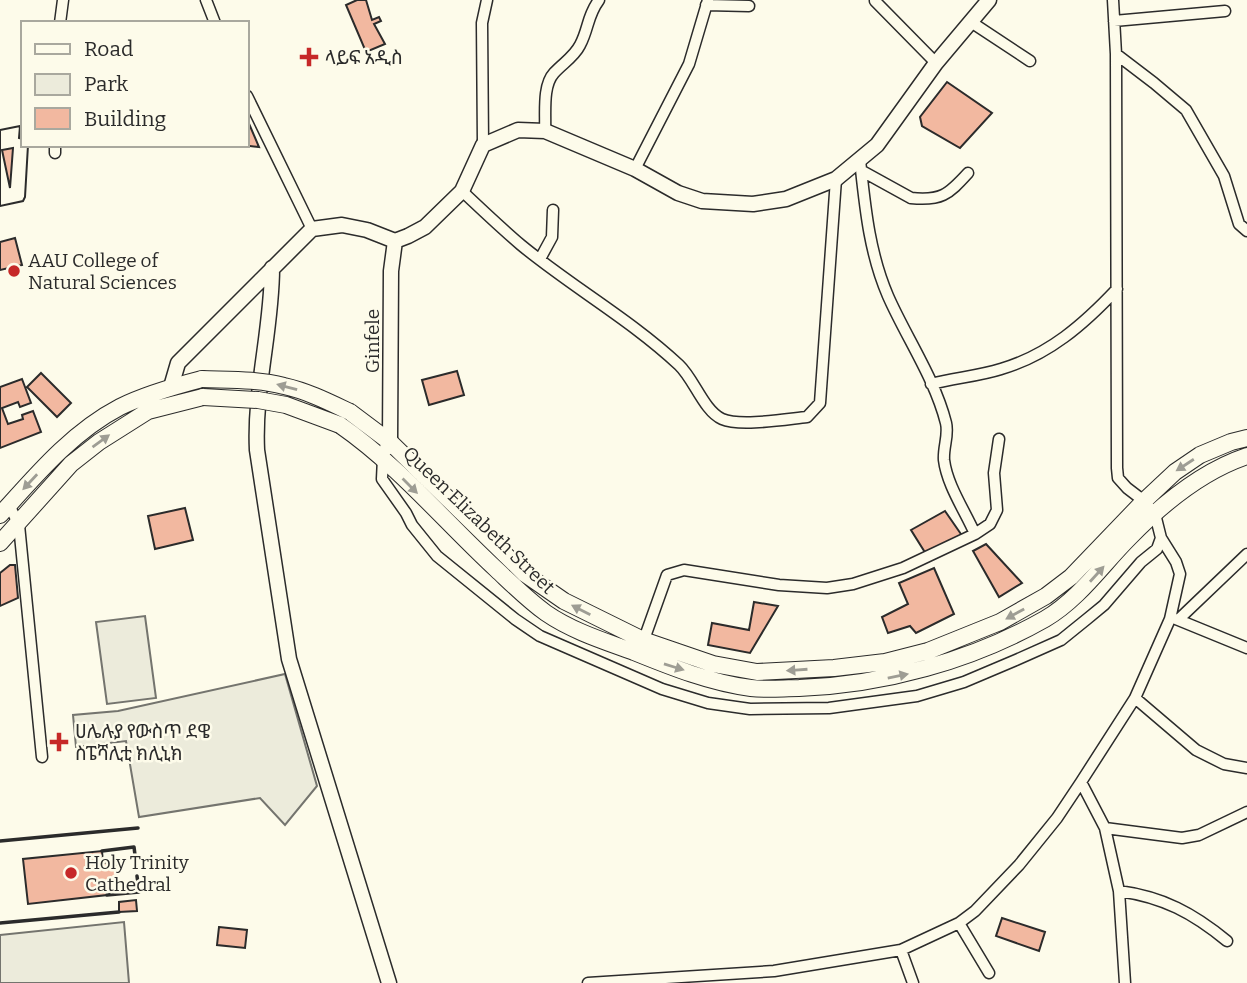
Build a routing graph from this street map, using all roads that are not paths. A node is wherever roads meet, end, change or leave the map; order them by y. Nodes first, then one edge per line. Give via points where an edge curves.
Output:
1 (63, 0) edge
2 (206, 0) edge
3 (487, 0) edge
4 (599, 0) edge
5 (989, 0) edge
6 (1113, 0) edge
7 (875, 1) edge
8 (707, 3) edge
9 (749, 6) dead end
10 (1225, 11) dead end
11 (60, 21) edge
12 (214, 21) edge
13 (1114, 21) junction
14 (971, 22) junction
15 (1116, 54) junction
16 (1030, 61) dead end
17 (936, 63) junction
18 (248, 98) edge
19 (545, 131) junction
20 (483, 145) junction
21 (861, 165) junction
22 (635, 169) junction
23 (968, 173) dead end
24 (836, 179) junction
25 (462, 191) junction
26 (553, 210) dead end
27 (312, 229) junction
28 (1247, 233) edge
29 (395, 241) junction
30 (540, 259) junction
31 (272, 268) junction
32 (1117, 289) junction
33 (931, 384) junction
34 (171, 387) junction
35 (345, 419) junction
36 (1247, 438) edge
37 (999, 439) dead end
38 (390, 442) junction
39 (1247, 456) edge
40 (383, 458) junction
41 (1144, 500) junction
42 (4, 510) edge
43 (1155, 514) junction
44 (19, 525) junction
45 (975, 534) junction
46 (1161, 538) junction
47 (0, 543) edge
48 (1247, 554) edge
49 (1175, 619) junction
50 (641, 647) junction
51 (1247, 649) edge
52 (1135, 698) junction
53 (42, 757) dead end
54 (1247, 768) edge
55 (1081, 782) junction
56 (1247, 812) edge
57 (1105, 828) junction
58 (1119, 891) junction
59 (959, 923) junction
60 (1227, 941) dead end
61 (901, 950) junction
62 (774, 971) junction
63 (989, 973) dead end
64 (389, 983) edge
65 (588, 983) edge
66 (776, 983) edge
67 (913, 983) edge
68 (1125, 983) edge

1 - 11 street
2 - 12 street
3 - 20 street via 482,23
4 - 19 street via 590,11 580,45 547,84
5 - 14 street
6 - 13 street
7 - 17 street
8 - 9 street
8 - 22 street via 689,64
10 - 13 street
13 - 15 street
14 - 16 street
14 - 17 street
15 - 28 street via 1186,110 1224,176 1239,224
15 - 32 street
17 - 21 street
18 - 27 street
19 - 20 street via 518,131
19 - 22 street
20 - 25 street
21 - 23 street via 911,198 943,196
21 - 24 street
21 - 33 street via 867,226 877,264
22 - 24 street via 678,193 722,203 786,199
24 - 30 street via 820,403 807,417 768,422 721,419 681,367
25 - 29 street via 425,227
25 - 30 street
26 - 30 street via 552,237
27 - 29 street via 342,225
27 - 31 street
29 - 38 street, Ginfele
31 - 34 street via 178,363
31 - 64 street via 256,424 287,646
32 - 33 street via 1065,339 1034,357
32 - 41 street via 1118,478
33 - 45 street via 946,422 944,462
35 -> 34 main road, Queen Elizabeth Street, bridge via 313,395 284,386 202,379
34 -> 42 main road, Queen Elizabeth Street via 120,407 86,428
35 - 38 main road, Queen Elizabeth Street
35 - 40 main road, Queen Elizabeth Street
44 -> 35 main road, Queen Elizabeth Street, bridge via 71,464 148,411 203,397 258,400
36 -> 41 main road, Queen Elizabeth Street via 1200,455
37 - 45 street via 994,473 997,510 990,524
38 - 40 street
50 -> 38 main road, Queen Elizabeth Street via 525,574
39 - 43 main road, Queen Elizabeth Street via 1188,486
40 - 46 street via 382,480 437,556 515,619 540,636 662,689 750,709 829,708 917,696 956,685 1061,639 1104,605 1157,550
40 -> 50 main road, Queen Elizabeth Street via 546,614 578,631
41 - 43 street
41 -> 50 main road, Queen Elizabeth Street via 1071,577 1046,596 1000,622 928,651 886,662 757,672
42 - 44 street
43 - 46 street
50 -> 43 main road, Queen Elizabeth Street via 730,684 755,688 827,687 911,673 1007,638 1047,618 1088,584
44 - 47 main road, Queen Elizabeth Street
44 - 53 street
45 - 50 street via 891,573 853,584 779,585 684,570 667,575
46 - 49 street via 1180,574
48 - 49 street
49 - 51 street
49 - 52 street
52 - 54 street via 1196,750 1224,764
52 - 55 street
55 - 57 street
55 - 59 street via 1019,865
56 - 57 street via 1199,835 1182,838
57 - 58 street
58 - 60 street via 1171,904 1202,920
58 - 68 street
59 - 61 street
59 - 63 street
61 - 62 street
61 - 67 street
62 - 65 street
62 - 66 street

